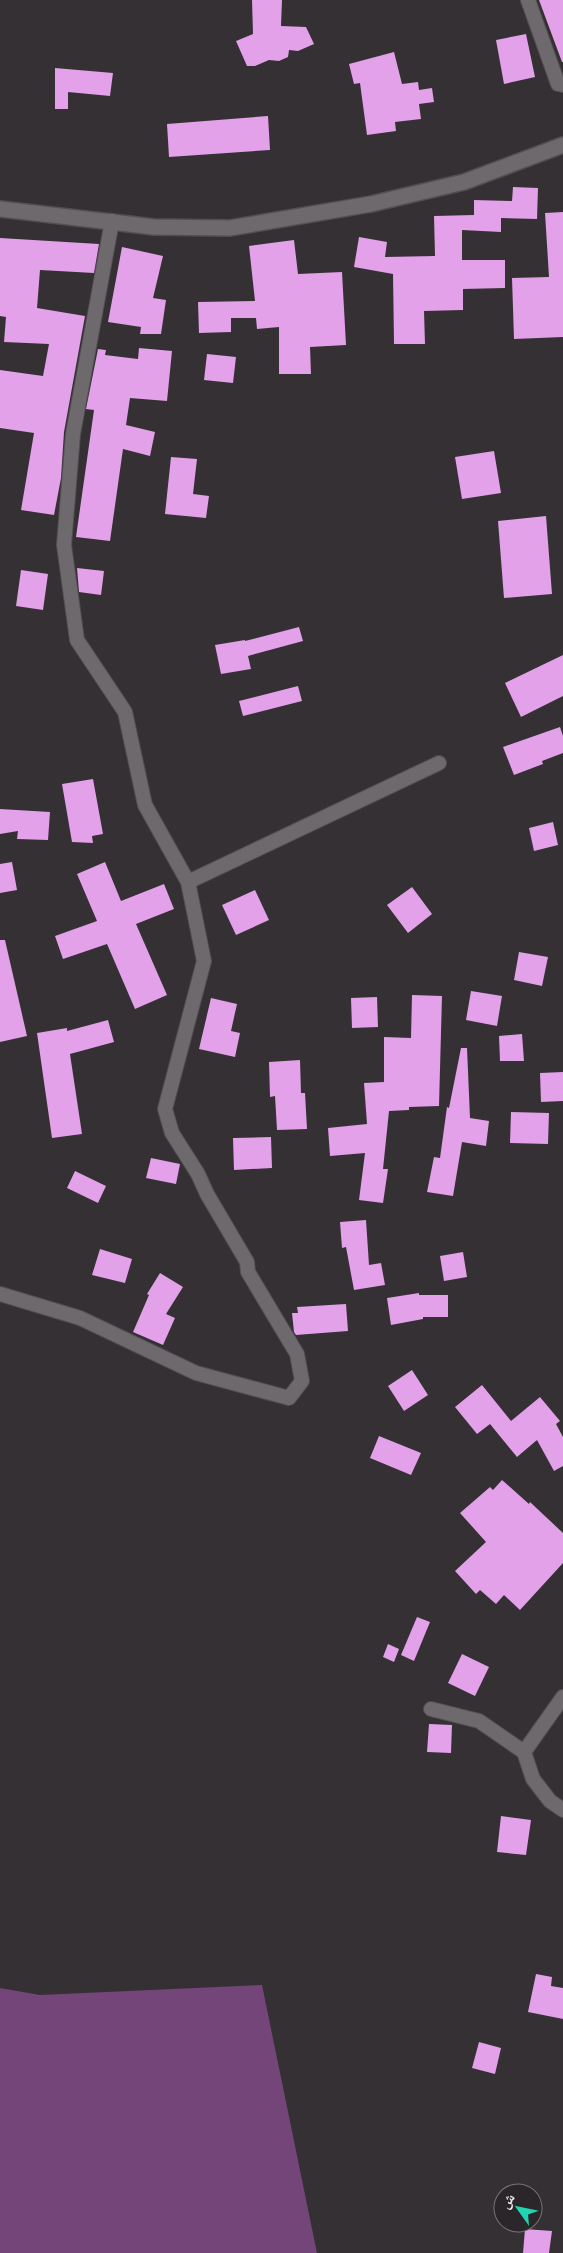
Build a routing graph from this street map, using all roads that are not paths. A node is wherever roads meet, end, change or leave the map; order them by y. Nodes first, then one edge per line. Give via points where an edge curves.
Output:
1 (528, 0) edge
2 (563, 85) edge
3 (563, 145) edge
4 (0, 209) edge
5 (112, 221) junction
6 (439, 763) dead end
7 (188, 882) junction
8 (0, 1294) edge
9 (563, 1697) edge
10 (431, 1709) dead end
11 (524, 1752) junction
12 (563, 1810) edge

1 - 2 street via 558,84
3 - 5 street via 464,182 371,204 230,228 154,227
4 - 5 street
5 - 7 street via 73,434 64,545 77,640 125,712 145,805
6 - 7 street
7 - 8 street via 204,961 165,1109 172,1134 198,1174 247,1262 248,1272 297,1354 302,1381 289,1398 196,1372 80,1318
9 - 11 street
10 - 11 street via 479,1721
11 - 12 street via 533,1779 550,1802

